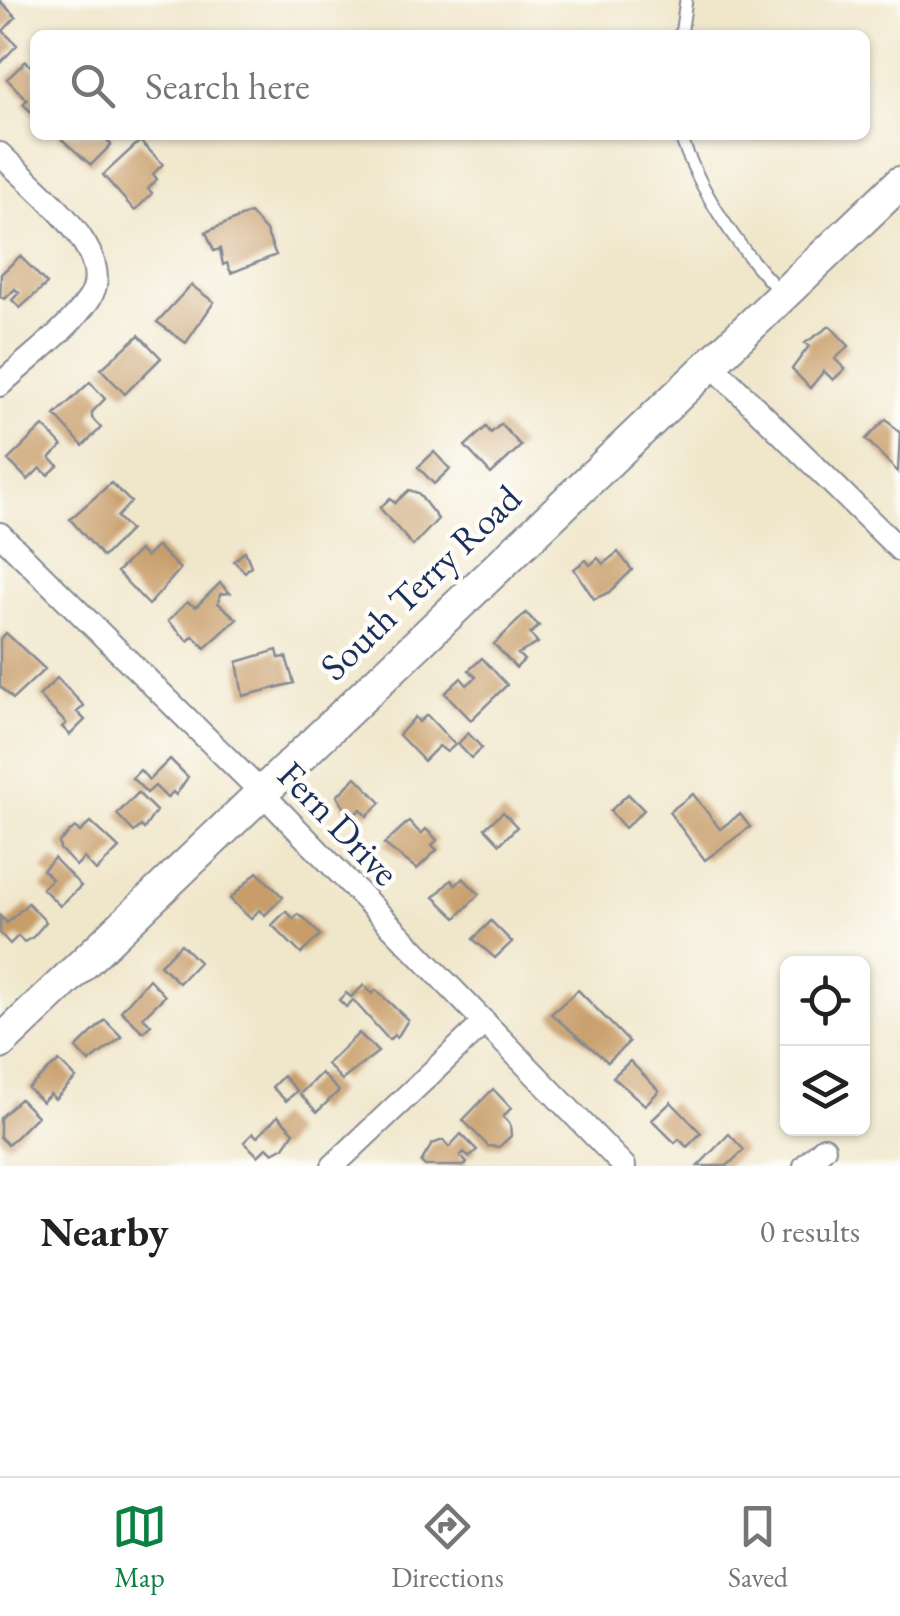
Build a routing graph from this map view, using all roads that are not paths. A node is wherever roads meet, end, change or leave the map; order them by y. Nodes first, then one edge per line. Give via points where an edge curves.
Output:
1 (686, 0) edge
2 (682, 30) edge
3 (682, 140) edge
4 (0, 154) edge
5 (900, 183) edge
6 (781, 293) junction
7 (708, 361) junction
8 (0, 385) edge
9 (0, 534) edge
10 (900, 550) edge
11 (260, 791) junction
12 (484, 1022) junction
13 (0, 1042) edge
14 (824, 1148) dead end
15 (333, 1166) edge
16 (624, 1166) edge
17 (805, 1166) edge

1 - 2 lane
3 - 6 lane via 726,227
4 - 8 street via 75,230 98,265 89,298
5 - 6 street, South Terry Road
6 - 7 street, South Terry Road
7 - 10 street
7 - 11 street, South Terry Road
9 - 11 street, Fern Drive
11 - 12 street, Fern Drive
11 - 13 street, South Terry Road
12 - 15 street
12 - 16 street, Fern Drive
14 - 17 street

